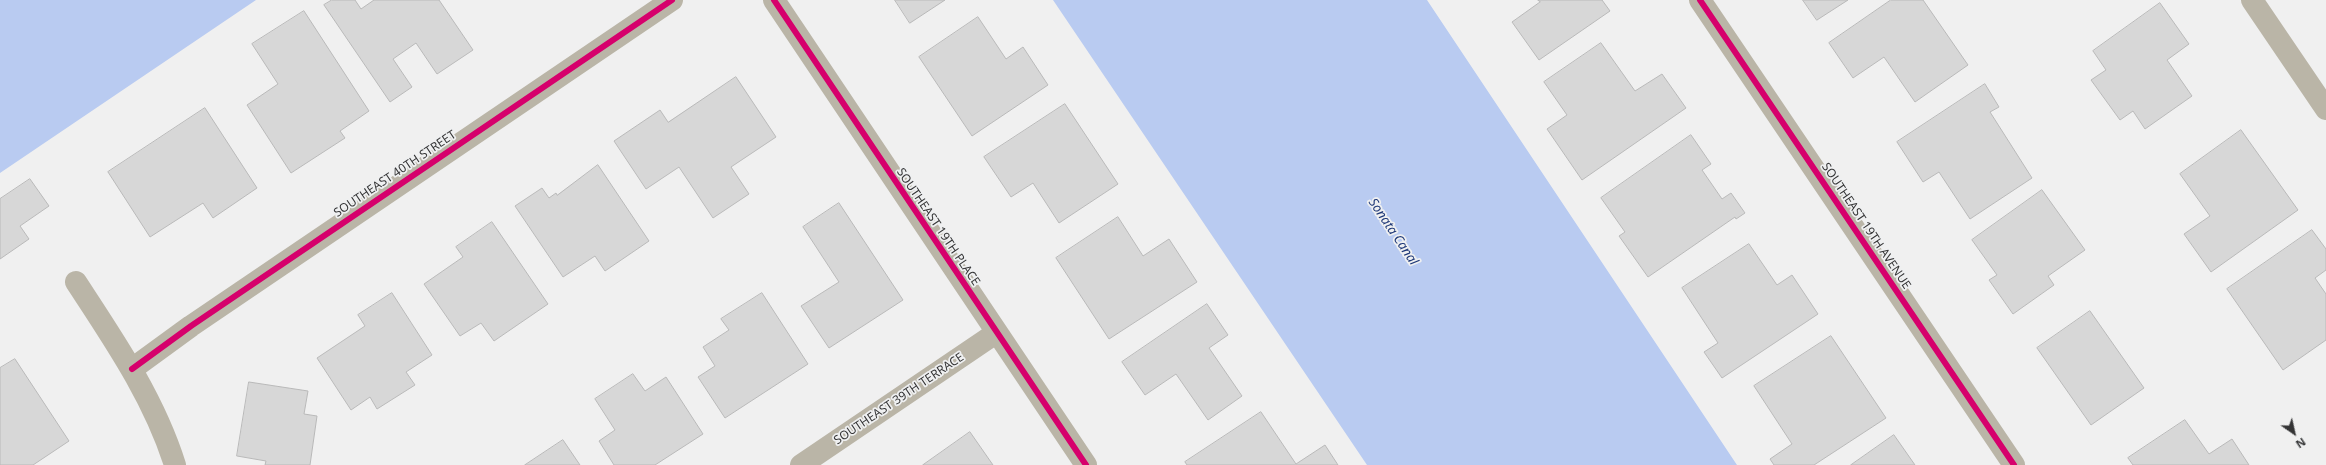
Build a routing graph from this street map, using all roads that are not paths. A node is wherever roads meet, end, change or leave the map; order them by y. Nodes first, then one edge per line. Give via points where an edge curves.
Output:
1 (672, 0) edge
2 (774, 0) edge
3 (1700, 0) edge
4 (2252, 0) edge
5 (2326, 109) edge
6 (76, 282) dead end
7 (996, 333) junction
8 (132, 369) junction
9 (175, 465) edge
10 (801, 465) edge
11 (1086, 465) edge
12 (2014, 465) edge

1 - 8 street, SOUTHEAST 40TH STREET via 191,326
2 - 7 street, SOUTHEAST 19TH PLACE
3 - 12 street, SOUTHEAST 19TH AVENUE
4 - 5 street
6 - 8 street
7 - 10 street, SOUTHEAST 39TH TERRACE
7 - 11 street, SOUTHEAST 19TH PLACE
8 - 9 street

